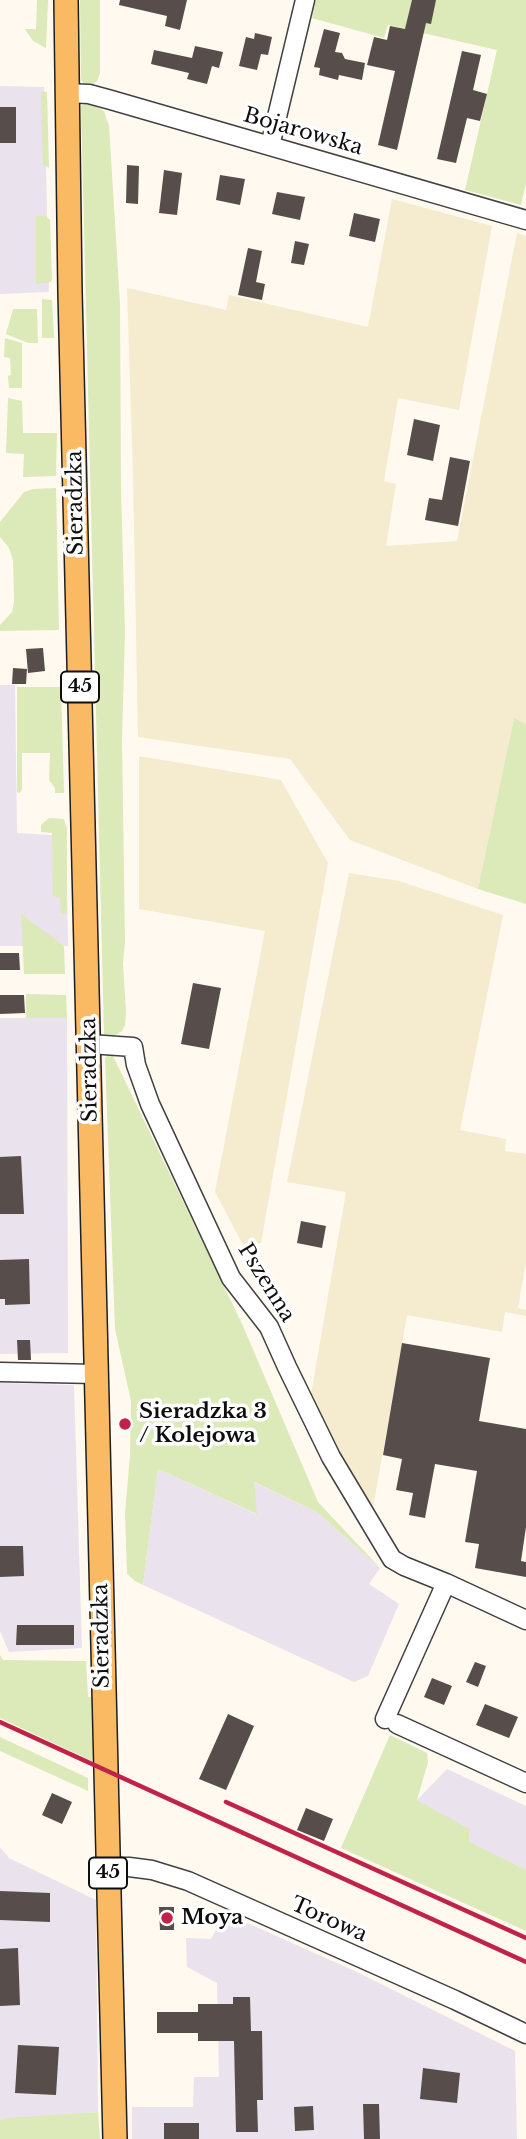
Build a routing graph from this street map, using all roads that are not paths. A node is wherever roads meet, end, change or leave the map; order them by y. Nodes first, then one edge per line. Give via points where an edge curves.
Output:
1 (65, 0) edge
2 (305, 0) edge
3 (66, 93) junction
4 (270, 146) junction
5 (526, 220) edge
6 (89, 1044) junction
7 (0, 1372) edge
8 (96, 1374) junction
9 (446, 1583) junction
10 (526, 1620) edge
11 (526, 1783) edge
12 (108, 1867) junction
13 (526, 2034) edge
14 (115, 2139) edge

1 - 3 main road, Sieradzka / 45
2 - 4 street
3 - 4 street, Bojarowska via 89,94
3 - 6 main road, Sieradzka / 45
4 - 5 street, Bojarowska
6 - 8 main road, Sieradzka / 45
6 - 9 street, Pszenna via 133,1047 150,1104 232,1278 269,1327 351,1493 392,1559
7 - 8 street
8 - 12 main road, Sieradzka / 45
9 - 10 street, Pszenna
9 - 11 street via 391,1721
12 - 13 street, Torowa via 152,1870 188,1881
12 - 14 main road, Sieradzka / 45

